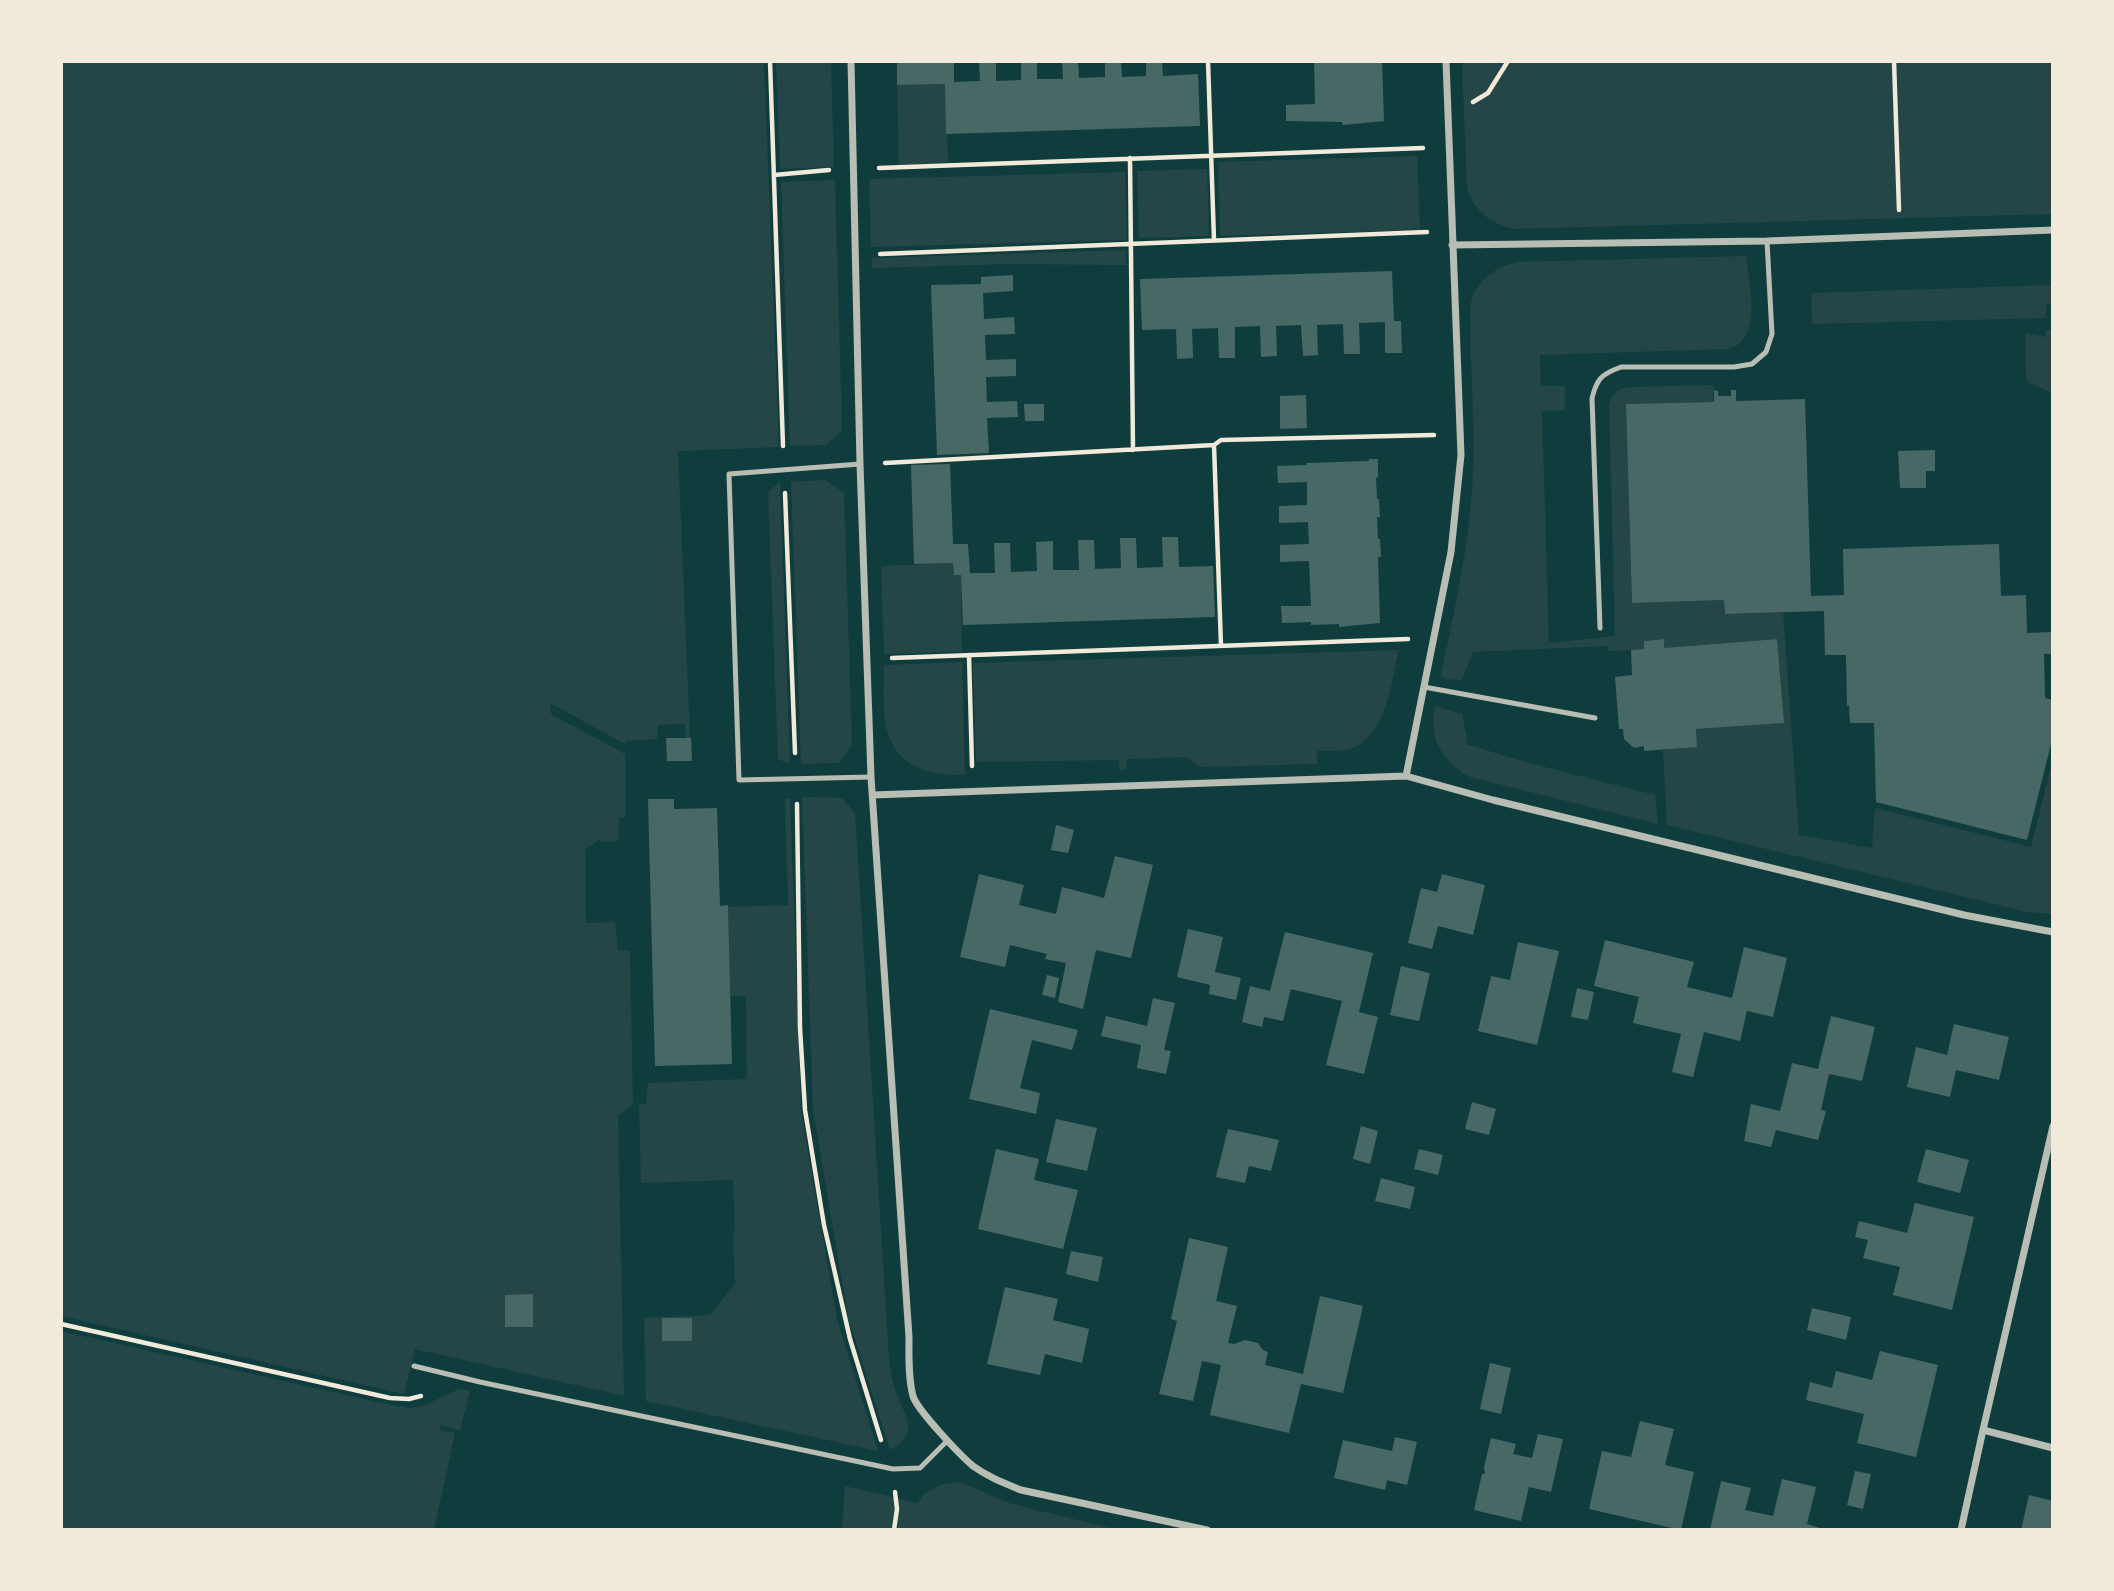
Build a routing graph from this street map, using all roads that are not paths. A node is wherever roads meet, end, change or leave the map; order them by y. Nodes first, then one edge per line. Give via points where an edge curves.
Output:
1 (851, 61) edge
2 (1446, 61) edge
3 (2053, 230) edge
4 (1767, 241) junction
5 (1452, 245) junction
6 (860, 464) junction
7 (1600, 628) dead end
8 (1424, 687) junction
9 (1595, 718) dead end
10 (1406, 776) junction
11 (872, 777) junction
12 (873, 795) junction
13 (2053, 932) edge
14 (2053, 1126) edge
15 (414, 1366) dead end
16 (1983, 1430) junction
17 (948, 1440) junction
18 (2053, 1448) edge
19 (1207, 1530) edge
20 (1961, 1530) edge

1 - 6 street
2 - 5 street
3 - 4 street
4 - 5 street
4 - 7 lane via 1772,334 1766,352 1752,364 1734,368 1621,367 1605,373 1596,384 1592,398
5 - 8 street via 1461,455 1451,552
6 - 11 street
6 - 11 lane via 729,474 739,780
8 - 9 lane
8 - 10 street
10 - 12 street
10 - 13 street via 1937,909
11 - 12 street
12 - 17 street via 910,1377 914,1398
14 - 16 street
15 - 17 lane via 893,1469 920,1468
16 - 18 street
16 - 20 street
17 - 19 street via 972,1465 1021,1490

